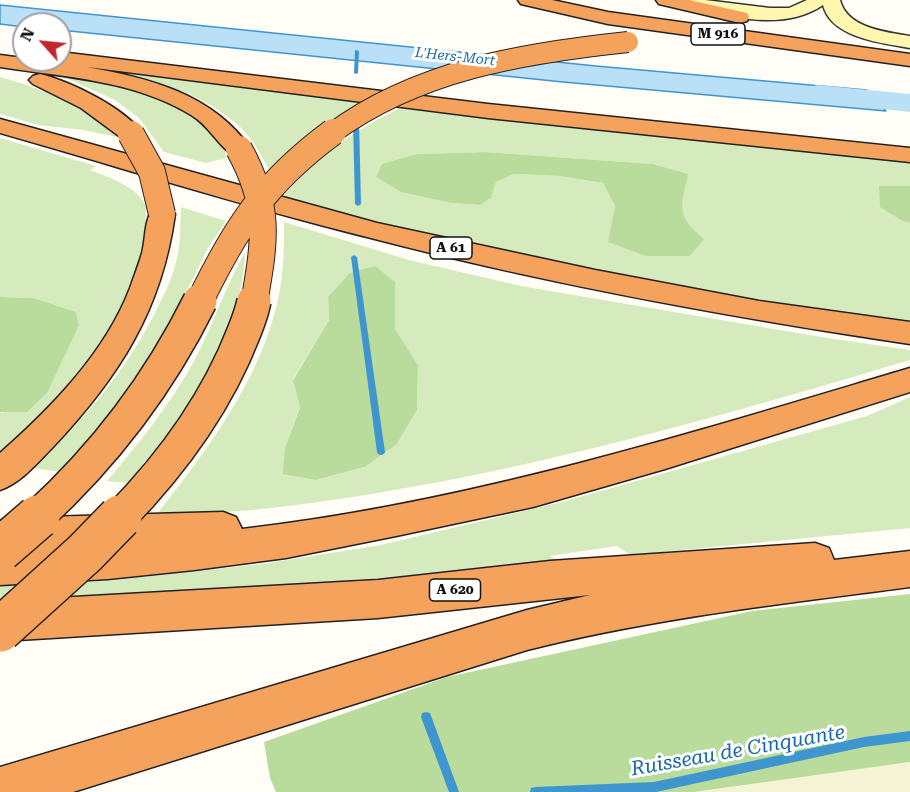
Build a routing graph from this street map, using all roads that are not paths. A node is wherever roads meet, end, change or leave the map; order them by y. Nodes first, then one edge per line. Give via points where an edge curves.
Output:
1 (527, 0) edge
2 (666, 0) edge
3 (819, 0) edge
4 (831, 0) edge
5 (910, 42) edge
6 (910, 49) edge
7 (72, 59) edge
8 (910, 60) edge
9 (0, 62) edge
10 (910, 66) edge
11 (0, 71) edge
12 (0, 126) edge
13 (910, 155) edge
14 (910, 333) edge
15 (903, 382) edge
16 (8, 468) edge
17 (396, 520) junction
18 (0, 535) edge
19 (0, 550) edge
20 (910, 555) edge
21 (0, 567) edge
22 (910, 568) edge
23 (0, 621) edge
24 (0, 630) edge
25 (0, 791) edge

1 - 8 highway, M 916 via 608,18
2 - 3 main road via 776,13 807,8
2 - 6 highway, M 916
4 - 5 main road via 835,15 843,21
7 - 13 highway via 488,111
9 - 24 highway, bridge via 122,82 173,97 202,112 239,149 249,166 261,201 263,240 262,265 248,322 234,357 193,428 88,550
10 - 19 highway, bridge via 750,47 628,42 516,57 443,78 374,108 309,150 271,185 222,253 169,359 122,425 54,502
11 - 16 highway, bridge via 62,88 97,107 131,134 153,170 162,214 153,267 123,331 60,416
12 - 14 highway, A 61 via 374,231 595,280 759,311
15 - 17 highway via 666,455 544,488
17 - 18 highway
17 - 21 highway via 286,541 108,561
20 - 23 highway, A 620 via 550,579 378,599
22 - 25 highway via 591,614 527,630

